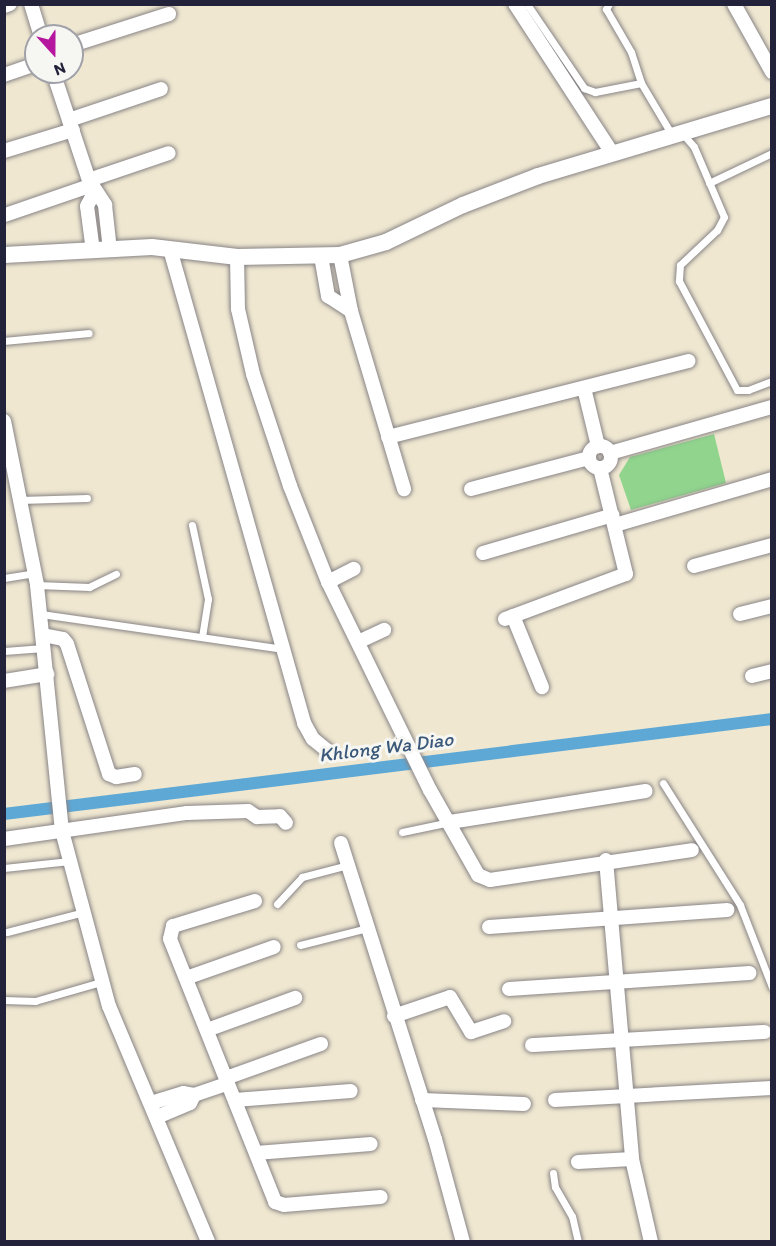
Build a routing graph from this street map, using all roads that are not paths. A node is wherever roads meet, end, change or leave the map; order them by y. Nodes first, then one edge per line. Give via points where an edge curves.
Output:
1 (10, 4) edge
2 (31, 4) edge
3 (515, 4) edge
4 (527, 4) edge
5 (751, 4) edge
6 (4, 6) edge
7 (606, 6) edge
8 (736, 8) edge
9 (169, 14) dead end
10 (37, 24) edge
11 (84, 41) edge
12 (24, 68) edge
13 (771, 72) edge
14 (4, 75) edge
15 (641, 83) junction
16 (57, 84) edge
17 (160, 89) dead end
18 (771, 106) edge
19 (71, 125) junction
20 (677, 134) junction
21 (4, 151) edge
22 (170, 153) dead end
23 (612, 153) junction
24 (771, 153) edge
25 (709, 183) junction
26 (92, 186) junction
27 (5, 215) edge
28 (170, 249) junction
29 (102, 250) junction
30 (4, 255) edge
31 (340, 255) junction
32 (321, 256) junction
33 (237, 257) junction
34 (351, 311) junction
35 (89, 333) dead end
36 (4, 341) edge
37 (689, 361) dead end
38 (771, 381) edge
39 (584, 388) junction
40 (771, 407) edge
41 (4, 421) edge
42 (388, 437) junction
43 (604, 450) junction
44 (589, 458) junction
45 (600, 468) junction
46 (771, 479) edge
47 (404, 489) dead end
48 (471, 489) dead end
49 (87, 498) dead end
50 (20, 500) junction
51 (614, 520) junction
52 (192, 525) dead end
53 (771, 544) edge
54 (483, 553) dead end
55 (694, 566) dead end
56 (354, 569) dead end
57 (116, 574) dead end
58 (4, 578) edge
59 (36, 579) junction
60 (328, 582) junction
61 (771, 606) edge
62 (41, 614) junction
63 (740, 614) dead end
64 (384, 630) dead end
65 (202, 637) junction
66 (44, 642) junction
67 (357, 642) junction
68 (283, 648) junction
69 (7, 652) edge
70 (4, 660) edge
71 (771, 671) edge
72 (47, 674) junction
73 (752, 676) dead end
74 (4, 681) edge
75 (542, 687) dead end
76 (328, 751) dead end
77 (135, 774) dead end
78 (663, 783) dead end
79 (646, 791) dead end
80 (450, 822) junction
81 (286, 823) dead end
82 (61, 827) junction
83 (402, 832) dead end
84 (4, 839) edge
85 (341, 843) dead end
86 (692, 850) dead end
87 (606, 860) junction
88 (70, 861) junction
89 (348, 865) junction
90 (4, 868) edge
91 (255, 901) dead end
92 (277, 904) dead end
93 (727, 910) dead end
94 (84, 912) junction
95 (611, 920) junction
96 (489, 927) dead end
97 (367, 928) junction
98 (7, 932) dead end
99 (300, 945) dead end
100 (274, 947) dead end
101 (749, 972) dead end
102 (186, 978) junction
103 (101, 982) junction
104 (618, 983) junction
105 (771, 987) edge
106 (509, 989) dead end
107 (295, 998) dead end
108 (4, 1000) edge
109 (394, 1016) junction
110 (504, 1021) dead end
111 (207, 1030) junction
112 (765, 1032) dead end
113 (622, 1041) junction
114 (321, 1044) dead end
115 (532, 1045) dead end
116 (227, 1081) junction
117 (771, 1088) edge
118 (351, 1091) dead end
119 (194, 1095) junction
120 (627, 1097) junction
121 (235, 1100) junction
122 (422, 1100) junction
123 (555, 1100) dead end
124 (151, 1103) junction
125 (524, 1104) dead end
126 (157, 1117) junction
127 (371, 1144) dead end
128 (256, 1153) junction
129 (632, 1159) junction
130 (578, 1162) dead end
131 (553, 1173) dead end
132 (381, 1197) dead end
133 (208, 1242) edge
134 (463, 1242) edge
135 (578, 1242) edge
136 (651, 1242) edge

1 - 6 street
2 - 10 street
3 - 23 street
4 - 15 lane via 584,88 595,92
5 - 8 street
7 - 15 lane via 635,61
8 - 13 street
9 - 11 street
12 - 14 street
15 - 20 lane
16 - 19 street
17 - 19 street
18 - 20 street
19 - 21 street
19 - 26 street
20 - 23 street
20 - 25 lane via 694,147
22 - 26 street
23 - 31 street via 462,205 386,242
24 - 25 lane
25 - 38 lane via 724,217 717,230 680,265 679,281 737,390
26 - 27 street
26 - 29 street via 87,206
28 - 29 street
28 - 33 street
28 - 68 street
29 - 30 street
31 - 32 street
31 - 34 street
32 - 33 street
32 - 34 street via 328,296
33 - 60 street via 238,309 253,374 290,486
34 - 42 street
35 - 36 lane
37 - 39 street
39 - 42 street
39 - 43 street
40 - 43 street
41 - 50 street
42 - 47 street
43 - 44 street via 592,449
43 - 45 street via 609,463
44 - 45 street
44 - 48 street
45 - 51 street
46 - 51 street
49 - 50 lane
50 - 59 street
51 - 54 street
51 - 75 street via 626,574 509,617
52 - 65 lane via 208,598
53 - 55 street
56 - 60 street
57 - 59 lane via 89,587
58 - 59 lane
59 - 62 street
60 - 67 street
61 - 63 street
62 - 65 lane
62 - 66 street
64 - 67 street
65 - 68 lane
66 - 69 lane
66 - 72 street
66 - 77 street via 63,639 67,644 109,774
67 - 80 street via 430,790
68 - 76 street via 304,723 313,739
69 - 70 lane
71 - 73 street
72 - 74 street
72 - 82 street
78 - 105 lane via 740,905
79 - 80 street
80 - 83 lane
80 - 87 street via 478,875 490,880
81 - 82 street via 280,816 257,817 248,811 187,813
82 - 84 street
82 - 88 street
85 - 89 street
86 - 87 street
87 - 95 street
88 - 90 lane
88 - 94 street
89 - 92 lane via 302,877
89 - 97 street
91 - 102 street via 173,926 170,939
93 - 95 street
94 - 98 lane
94 - 103 street
95 - 96 street
95 - 104 street
97 - 99 lane
97 - 109 street
100 - 102 street
101 - 104 street
102 - 111 street
103 - 108 lane via 35,1001
103 - 124 street
104 - 106 street
104 - 113 street
107 - 111 street
109 - 110 street via 450,997 471,1032
109 - 122 street
111 - 116 street
112 - 113 street
113 - 115 street
113 - 120 street
114 - 116 street
116 - 119 street
116 - 121 street
117 - 120 street
118 - 121 street
119 - 124 street via 184,1093
119 - 126 street via 190,1103
120 - 123 street
120 - 129 street
121 - 128 street
122 - 125 street
122 - 134 street
124 - 126 street
126 - 133 street
127 - 128 street
128 - 132 street via 275,1202 284,1205
129 - 130 street
129 - 136 street
131 - 135 lane via 555,1187 572,1216

